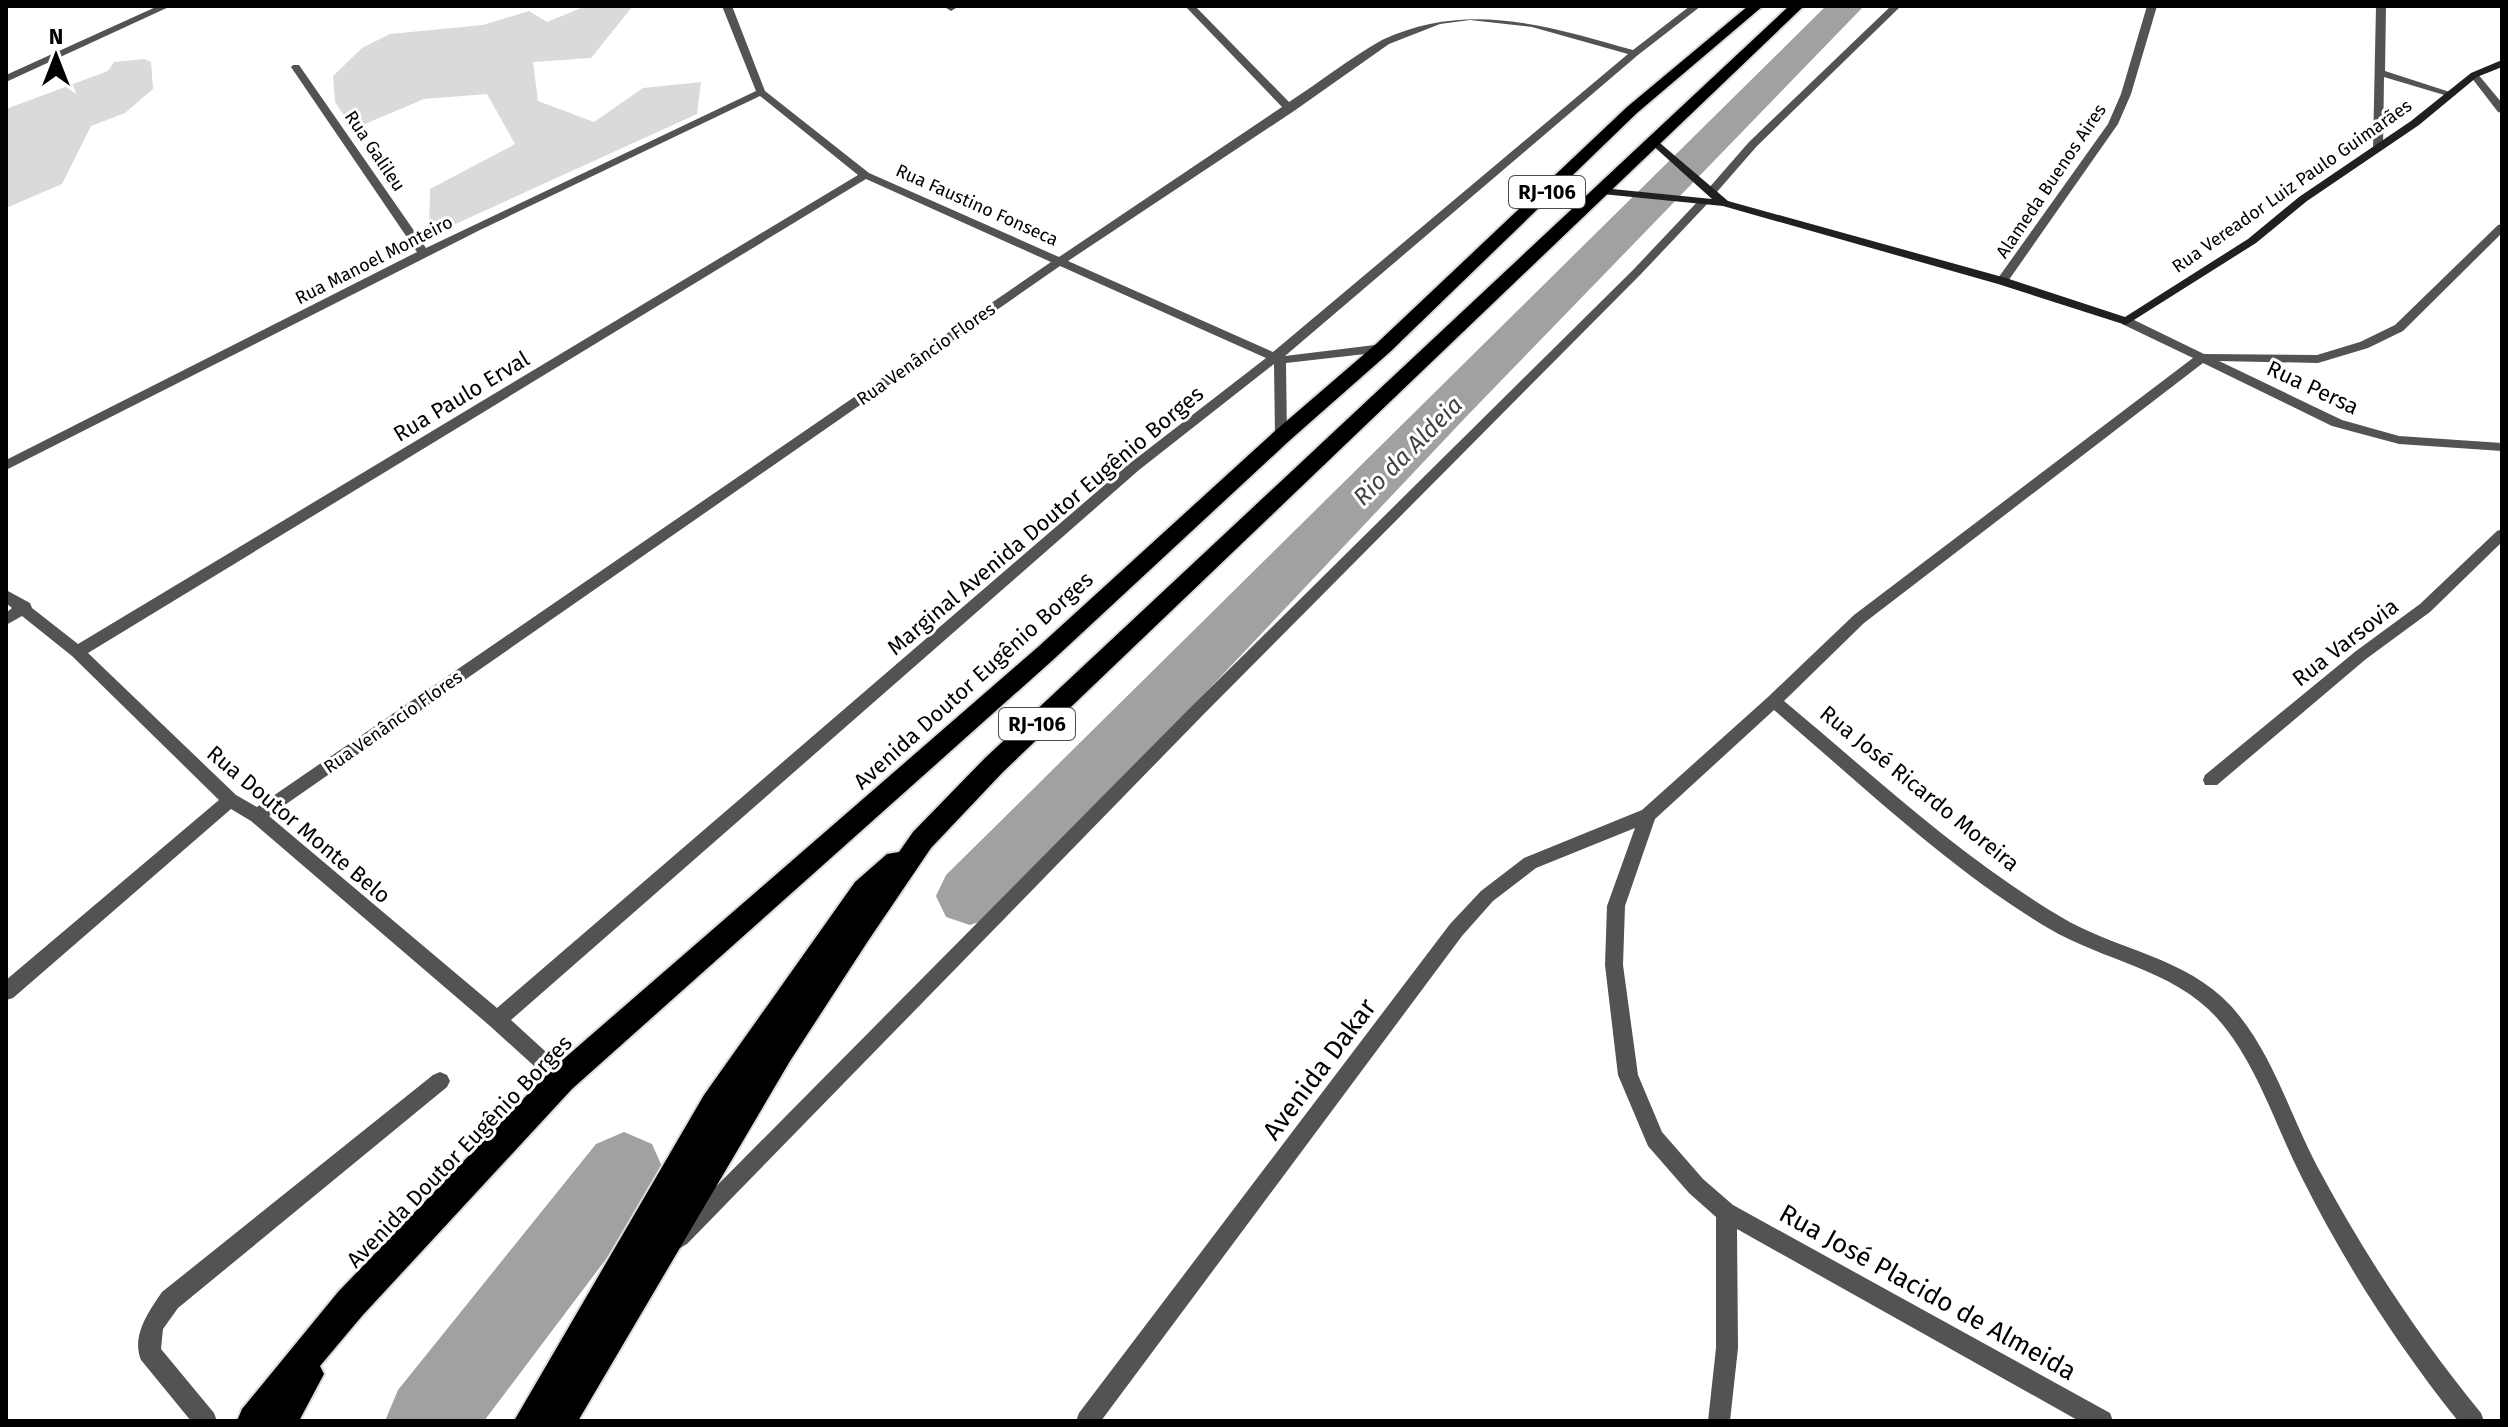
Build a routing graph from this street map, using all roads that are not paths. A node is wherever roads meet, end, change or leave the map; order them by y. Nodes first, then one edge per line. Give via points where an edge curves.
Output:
1 (166, 6) edge
2 (727, 6) edge
3 (1190, 6) edge
4 (1696, 6) edge
5 (1756, 6) edge
6 (1797, 6) edge
7 (1896, 6) edge
8 (2152, 6) edge
9 (2381, 6) edge
10 (1635, 53) junction
11 (2502, 63) edge
12 (296, 67) dead end
13 (2378, 72) junction
14 (2474, 75) junction
15 (6, 79) edge
16 (761, 92) junction
17 (2451, 94) junction
18 (1290, 109) junction
19 (2502, 110) edge
20 (1663, 149) junction
21 (2378, 149) junction
22 (865, 175) junction
23 (1602, 191) junction
24 (1702, 197) junction
25 (2502, 227) edge
26 (424, 254) junction
27 (1059, 262) junction
28 (2002, 281) junction
29 (2126, 321) junction
30 (1383, 348) junction
31 (2206, 357) junction
32 (1277, 358) junction
33 (1282, 436) junction
34 (2502, 447) edge
35 (6, 466) edge
36 (2502, 534) edge
37 (6, 595) edge
38 (25, 607) junction
39 (6, 620) edge
40 (77, 652) junction
41 (1774, 701) junction
42 (2211, 780) dead end
43 (230, 800) junction
44 (1648, 815) junction
45 (257, 816) junction
46 (922, 840) junction
47 (6, 992) edge
48 (497, 1020) junction
49 (562, 1079) junction
50 (440, 1081) dead end
51 (1726, 1212) junction
52 (645, 1273) junction
53 (350, 1304) junction
54 (206, 1421) edge
55 (254, 1421) edge
56 (280, 1421) edge
57 (531, 1421) edge
58 (559, 1421) edge
59 (1087, 1421) edge
60 (1719, 1421) edge
61 (2102, 1421) edge
62 (2473, 1421) edge

1 - 15 street
2 - 16 street, Rua Faustino Fonseca
3 - 18 street
4 - 10 street, Marginal Avenida Doutor Eugênio Borges
5 - 30 highway, Avenida Doutor Eugênio Borges / RJ-106 via 1632,110
6 - 20 highway, RJ-106
7 - 24 street
8 - 28 street, Alameda Buenos Aires via 2113,124
9 - 13 street
10 - 18 street, Rua Venâncio Flores via 1492,19 1444,21 1386,42
10 - 32 street, Marginal Avenida Doutor Eugênio Borges
11 - 14 street, Rua Vereador Luiz Paulo Guimarães
12 - 26 street, Rua Galileu
13 - 17 street
13 - 21 street
14 - 17 street, Rua Vereador Luiz Paulo Guimarães
14 - 19 street
16 - 22 street, Rua Faustino Fonseca
16 - 26 street, Rua Manoel Monteiro
17 - 21 street, Rua Vereador Luiz Paulo Guimarães
18 - 27 street, Rua Venâncio Flores
20 - 23 highway, RJ-106
20 - 24 street via 1700,181
21 - 29 street, Rua Vereador Luiz Paulo Guimarães via 2252,241
22 - 27 street, Rua Faustino Fonseca
22 - 40 street, Rua Paulo Erval
23 - 24 street
23 - 46 highway, RJ-106 via 994,765
24 - 28 street
24 - 52 street via 1637,272 1216,691
25 - 31 street via 2399,328 2364,345 2318,359
26 - 35 street, Rua Manoel Monteiro
27 - 32 street, Rua Faustino Fonseca
27 - 45 street, Rua Venâncio Flores
28 - 29 street
29 - 31 street
30 - 32 street
30 - 33 highway, Avenida Doutor Eugênio Borges / RJ-106
31 - 34 street, Rua Persa via 2361,431 2399,440
31 - 41 street via 1859,619
32 - 33 street
32 - 48 street, Marginal Avenida Doutor Eugênio Borges via 1134,467
33 - 49 highway, Avenida Doutor Eugênio Borges / RJ-106 via 1046,653
36 - 42 street, Rua Varsovia via 2425,608
37 - 38 street, Rua Doutor Monte Belo
38 - 39 street
38 - 40 street, Rua Doutor Monte Belo
40 - 43 street, Rua Doutor Monte Belo
41 - 44 street
41 - 62 street, Rua José Ricardo Moreira via 1923,827 2056,924 2180,977 2208,995 2250,1049 2360,1265
43 - 45 street, Rua Doutor Monte Belo
43 - 47 street
44 - 51 street, Rua José Placido de Almeida via 1616,906 1614,965 1628,1075 1655,1139
44 - 59 street, Avenida Dakar via 1530,863 1487,896 1456,930
45 - 48 street, Rua Doutor Monte Belo
46 - 52 highway, RJ-106 via 780,1052
46 - 57 highway via 864,890 714,1105
48 - 49 street
49 - 53 highway, Avenida Doutor Eugênio Borges / RJ-106
50 - 54 street via 170,1300 153,1325 149,1352
51 - 60 street via 1727,1348
51 - 61 street, Rua José Placido de Almeida
52 - 58 highway, RJ-106
53 - 55 highway, Avenida Doutor Eugênio Borges / RJ-106
53 - 56 highway

